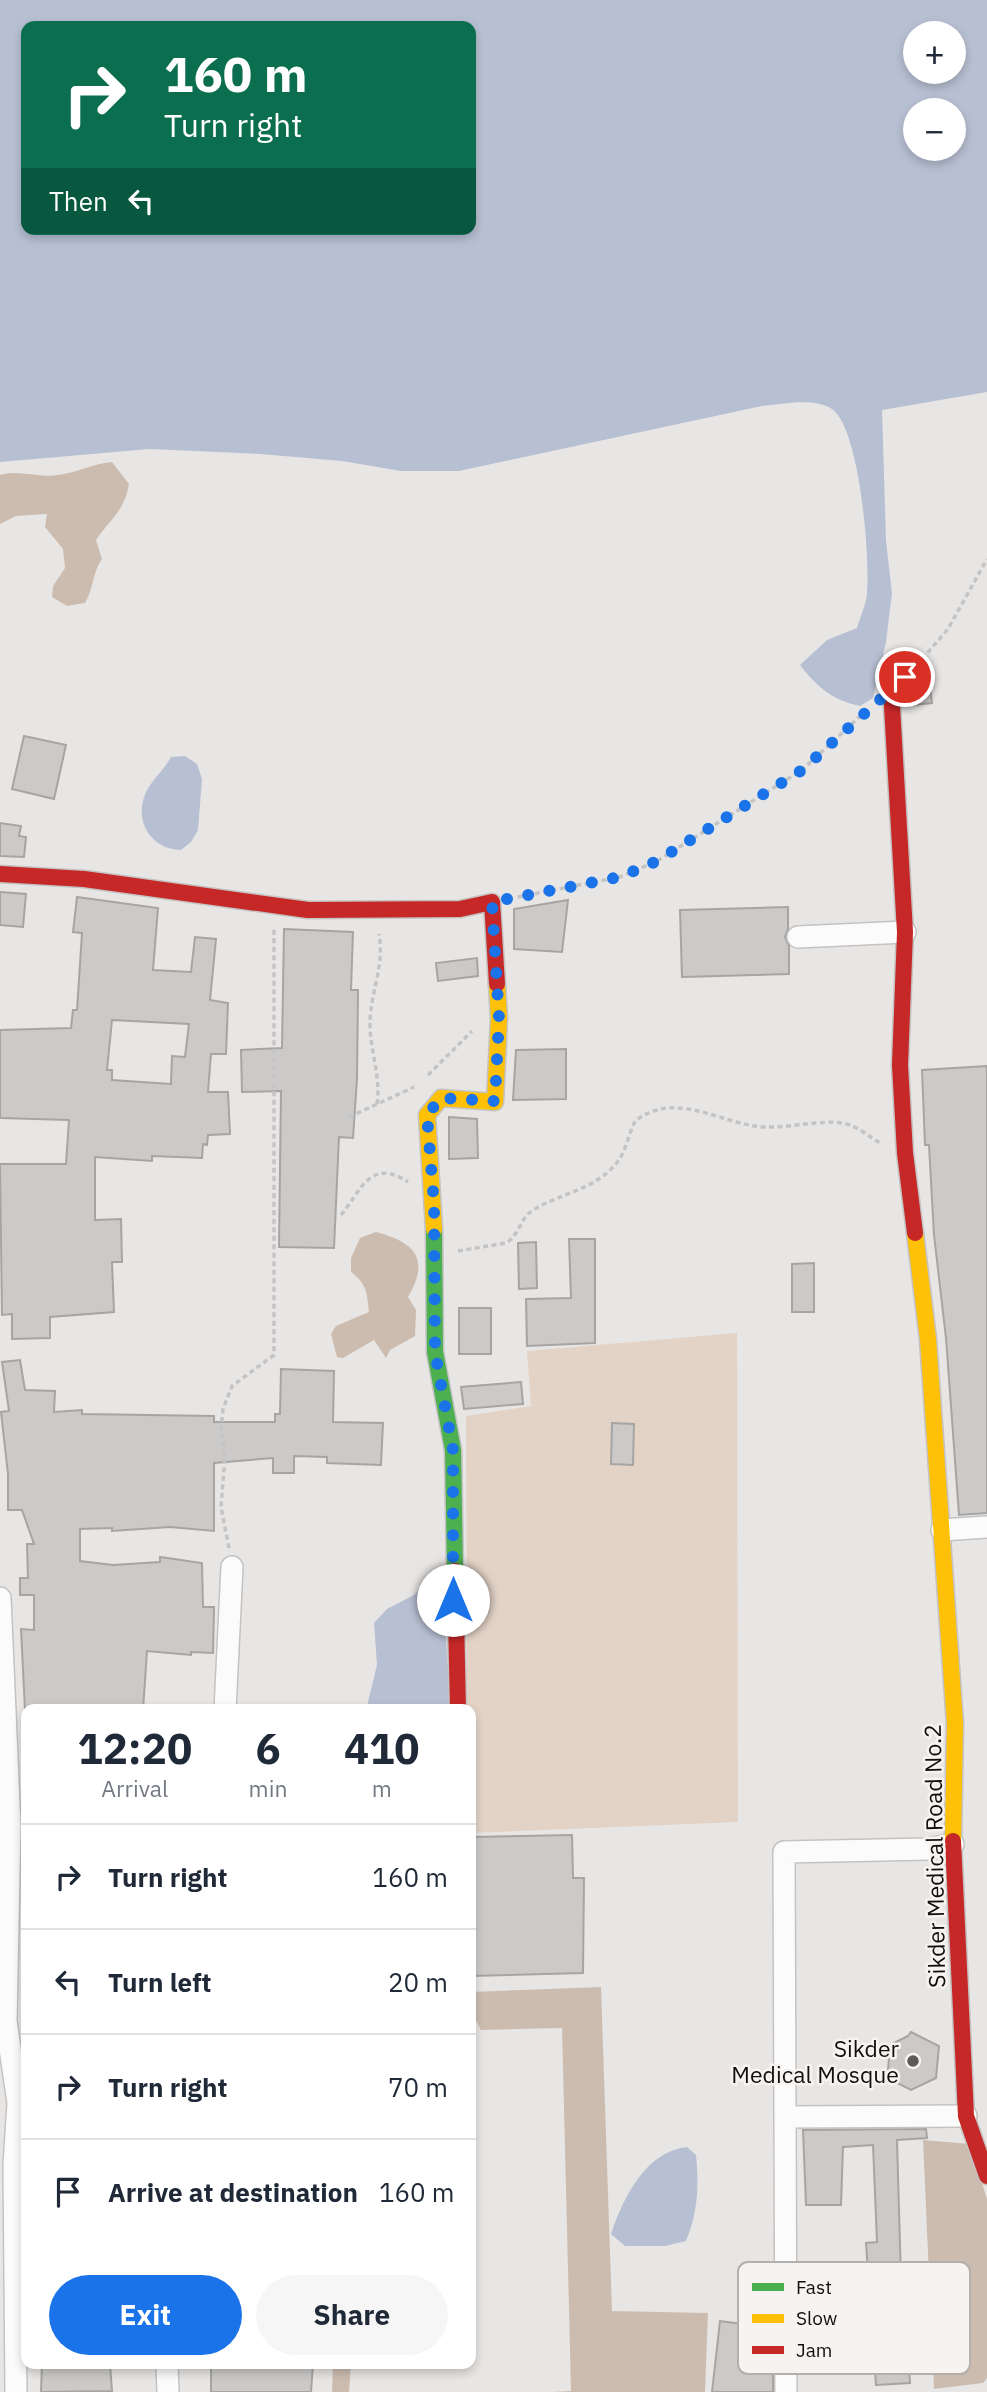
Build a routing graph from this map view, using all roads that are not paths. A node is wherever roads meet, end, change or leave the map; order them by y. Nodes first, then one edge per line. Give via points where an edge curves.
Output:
1 (891, 690) road end
2 (0, 874) edge
3 (905, 932) junction
4 (798, 937) dead end
5 (987, 1527) edge
6 (942, 1530) junction
7 (232, 1567) road end
8 (0, 1598) edge
9 (225, 1704) edge
10 (458, 1704) edge
11 (953, 1844) junction
12 (3, 1992) edge
13 (16, 2019) edge
14 (21, 2089) edge
15 (21, 2111) edge
16 (966, 2116) junction
17 (785, 2118) junction
18 (987, 2176) edge
19 (786, 2262) edge
20 (167, 2369) edge
21 (786, 2374) edge
22 (16, 2392) edge
23 (167, 2392) edge
24 (786, 2392) edge

1 - 3 street, Sikder Medical Road No.2
2 - 10 street via 84,879 275,907 374,911 460,909 492,902 499,1018 495,1101 441,1098 427,1115 435,1352 453,1450
3 - 4 street
3 - 6 street, Sikder Medical Road No.2 via 900,1065 905,1153 928,1339
5 - 6 street
6 - 11 street, Sikder Medical Road No.2 via 955,1724
7 - 9 street
8 - 12 street via 10,1826
11 - 16 street, Sikder Medical Road No.2
11 - 17 street via 928,1849 784,1852
12 - 13 street
13 - 14 street
15 - 22 street via 14,2165
16 - 17 street
16 - 18 street, Sikder Medical Road No.2
17 - 19 street
20 - 23 street
21 - 24 street

